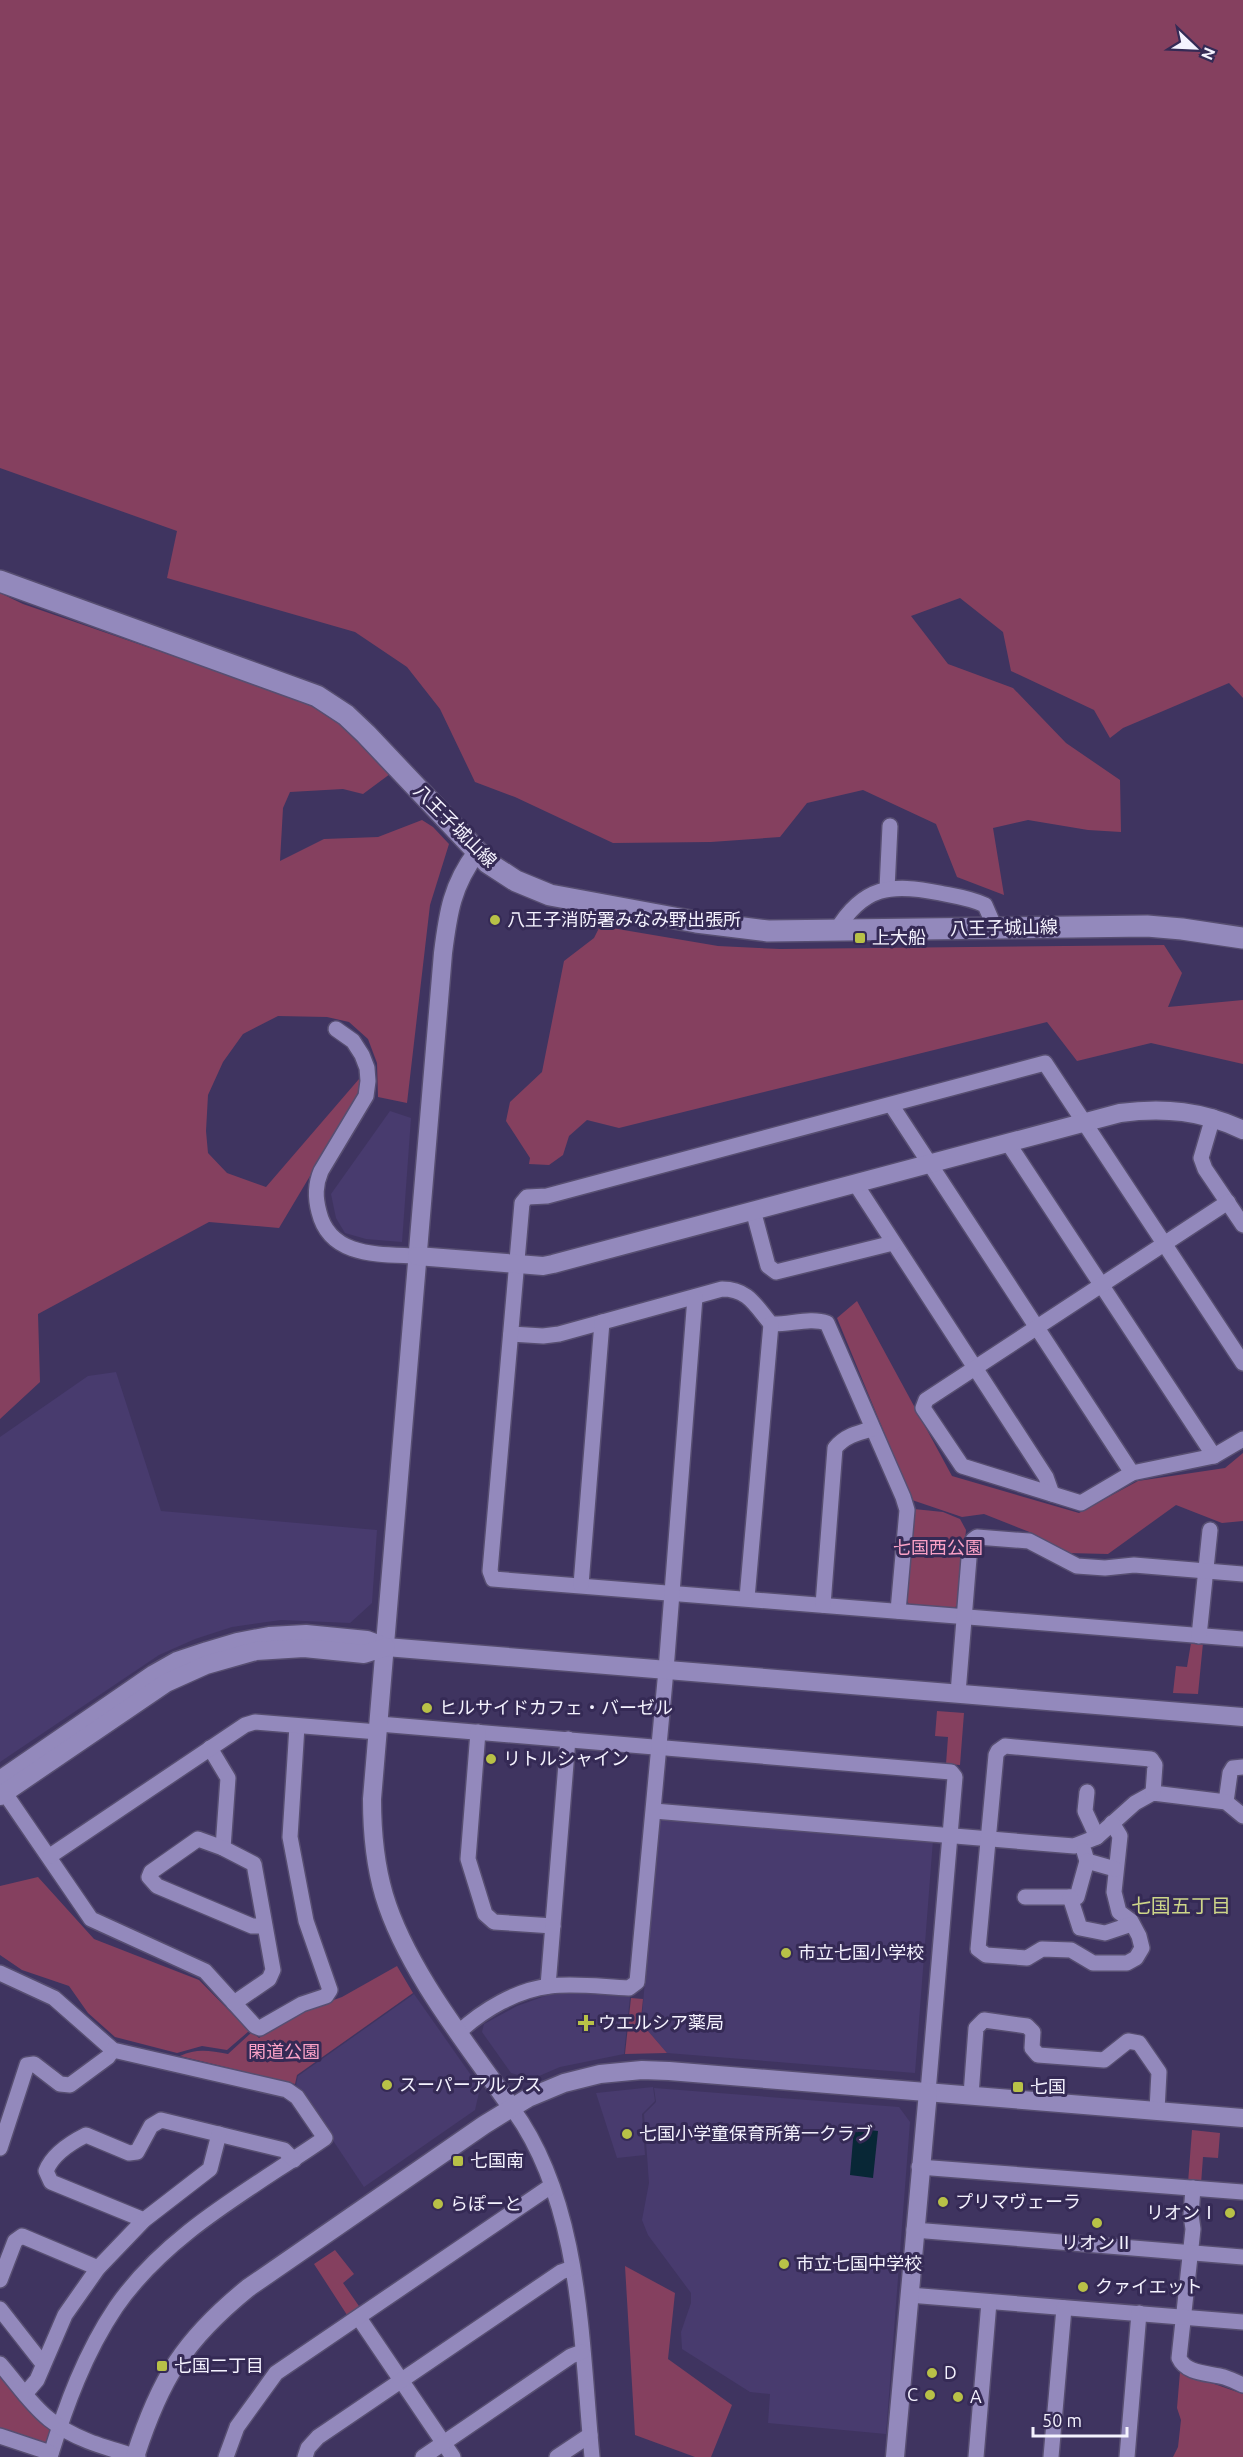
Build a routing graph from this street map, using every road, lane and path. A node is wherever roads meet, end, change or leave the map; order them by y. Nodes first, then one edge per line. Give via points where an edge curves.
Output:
1 (0, 580) edge
2 (890, 826) dead end
3 (477, 852) junction
4 (887, 889) junction
5 (995, 928) junction
6 (836, 931) junction
7 (1243, 938) edge
8 (336, 1029) dead end
9 (892, 1106) junction
10 (1213, 1117) junction
11 (1085, 1121) junction
12 (1243, 1130) edge
13 (1008, 1143) junction
14 (931, 1163) junction
15 (855, 1183) junction
16 (1228, 1202) junction
17 (753, 1210) junction
18 (1243, 1225) edge
19 (893, 1243) junction
20 (1163, 1243) junction
21 (417, 1256) junction
22 (516, 1264) junction
23 (1100, 1284) junction
24 (695, 1297) junction
25 (602, 1322) junction
26 (771, 1324) junction
27 (1038, 1326) junction
28 (511, 1334) junction
29 (1243, 1363) edge
30 (975, 1367) junction
31 (872, 1429) junction
32 (1243, 1439) edge
33 (1214, 1456) junction
34 (1132, 1473) junction
35 (1052, 1494) junction
36 (1210, 1530) dead end
37 (1206, 1571) junction
38 (1243, 1574) edge
39 (581, 1585) junction
40 (672, 1593) junction
41 (747, 1599) junction
42 (823, 1605) junction
43 (898, 1611) junction
44 (965, 1616) junction
45 (1199, 1636) junction
46 (1243, 1639) edge
47 (386, 1647) junction
48 (666, 1670) junction
49 (958, 1693) junction
50 (1243, 1717) edge
51 (297, 1726) junction
52 (378, 1728) junction
53 (478, 1732) junction
54 (568, 1739) junction
55 (659, 1747) junction
56 (210, 1748) junction
57 (1243, 1767) edge
58 (1, 1789) edge
59 (1087, 1792) dead end
60 (1153, 1793) junction
61 (1226, 1802) junction
62 (654, 1811) junction
63 (1243, 1816) edge
64 (1112, 1823) junction
65 (950, 1834) junction
66 (1097, 1837) junction
67 (989, 1838) junction
68 (1082, 1843) junction
69 (223, 1848) junction
70 (50, 1856) junction
71 (1087, 1861) junction
72 (1115, 1869) junction
73 (1025, 1897) dead end
74 (1070, 1897) junction
75 (1132, 1924) junction
76 (265, 1926) junction
77 (553, 1926) junction
78 (0, 1973) edge
79 (548, 1986) junction
80 (234, 2003) junction
81 (459, 2032) junction
82 (113, 2049) junction
83 (928, 2092) junction
84 (970, 2095) junction
85 (512, 2108) junction
86 (1157, 2110) junction
87 (1243, 2118) edge
88 (219, 2134) junction
89 (0, 2148) edge
90 (294, 2160) junction
91 (920, 2167) junction
92 (551, 2186) junction
93 (1192, 2188) junction
94 (1243, 2192) edge
95 (144, 2220) junction
96 (914, 2230) junction
97 (1190, 2253) junction
98 (1243, 2257) edge
99 (98, 2268) junction
100 (572, 2268) junction
101 (0, 2280) edge
102 (909, 2295) junction
103 (989, 2302) junction
104 (1064, 2308) junction
105 (0, 2309) edge
106 (1139, 2313) junction
107 (1182, 2317) junction
108 (359, 2318) junction
109 (1243, 2322) edge
110 (582, 2352) junction
111 (0, 2364) edge
112 (43, 2364) junction
113 (399, 2381) junction
114 (1243, 2385) edge
115 (25, 2394) junction
116 (61, 2428) junction
117 (590, 2435) junction
118 (0, 2436) edge
119 (443, 2443) junction
120 (50, 2455) edge
121 (136, 2457) edge
122 (226, 2457) edge
123 (305, 2457) edge
124 (423, 2457) edge
125 (453, 2457) edge
126 (557, 2457) edge
127 (592, 2457) edge
128 (896, 2457) edge
129 (976, 2457) edge
130 (1051, 2457) edge
131 (1127, 2457) edge

1 - 3 main road, 八王子城山線 via 317,696 366,734
2 - 4 street
3 - 6 main road, 八王子城山線 via 516,881 573,901 731,927
3 - 21 street via 456,885 448,915
4 - 5 street via 931,891 976,901 985,905
4 - 6 street via 866,897 849,910
5 - 6 main road, 八王子城山線
5 - 7 main road, 八王子城山線 via 1182,928
8 - 21 street via 353,1041 362,1055 368,1081 366,1096 316,1184 321,1221 338,1243 354,1251
9 - 11 street via 1045,1063
9 - 14 street
9 - 22 street via 547,1196 527,1197 522,1203
10 - 11 street via 1175,1109 1120,1113
10 - 12 street
10 - 16 street via 1201,1158
11 - 13 street
11 - 20 street
13 - 14 street
13 - 23 street
14 - 15 street
14 - 27 street
15 - 17 street
15 - 19 street
16 - 18 street
16 - 20 street
17 - 19 street via 768,1266 776,1272
17 - 22 street via 553,1264
19 - 30 street
20 - 23 street
20 - 29 street
21 - 22 street
21 - 47 street
22 - 28 street
23 - 27 street
23 - 33 street
24 - 25 street
24 - 26 street via 735,1289 747,1295
24 - 40 street
25 - 28 street via 559,1334
25 - 39 street
26 - 31 street via 818,1320 827,1323
26 - 41 street
27 - 30 street
27 - 34 street
28 - 39 street via 491,1575 493,1579
30 - 35 street via 1046,1477
30 - 35 street via 926,1400 924,1412 962,1466
31 - 42 street via 842,1440 836,1448
31 - 43 street via 907,1510
32 - 33 street
33 - 34 street
34 - 35 street via 1086,1502
36 - 37 street
37 - 38 street
37 - 44 street via 1134,1565 1073,1566 1029,1541 977,1537 970,1546
37 - 45 street
39 - 40 street
40 - 41 street
40 - 48 street
41 - 42 street
42 - 43 street
43 - 44 street
44 - 45 street
44 - 49 street
45 - 46 street
47 - 48 street
47 - 52 street
47 - 58 street via 364,1654 303,1648 256,1651 184,1674
48 - 49 street
48 - 55 street
49 - 50 street
51 - 52 street
51 - 56 street via 255,1722 236,1729
51 - 80 street via 290,1838 306,1921 330,1992 260,2028
52 - 53 street
52 - 81 street via 372,1824 384,1894 409,1955
53 - 54 street
53 - 77 street via 468,1859 485,1914 494,1922
54 - 55 street
54 - 77 street
55 - 62 street
55 - 65 street via 951,1772 955,1777
56 - 69 street via 228,1778
56 - 70 street
57 - 61 street via 1233,1768 1230,1773
58 - 70 street
59 - 66 street via 1085,1811
60 - 61 street
60 - 64 street
60 - 67 street via 1155,1765 1151,1758 1005,1746 996,1755
61 - 63 street
62 - 65 street
62 - 79 street via 637,1982 629,1988
64 - 66 street
64 - 72 street via 1120,1836
65 - 67 street
65 - 83 street
66 - 68 street
67 - 68 street via 1048,1845
67 - 75 street via 978,1949 986,1955 1027,1958 1042,1949 1071,1950 1093,1963 1127,1962 1136,1958 1142,1948
68 - 71 street
69 - 76 street via 254,1864
69 - 76 street via 204,1839 194,1840 155,1868 149,1877 157,1886 252,1926
70 - 80 street via 91,1920 200,1968
71 - 72 street
71 - 74 street via 1077,1897
72 - 75 street via 1114,1892 1119,1912
73 - 74 street
74 - 75 street via 1080,1928 1105,1933
76 - 80 street via 273,1973
77 - 79 street
78 - 82 street via 54,1998
79 - 81 street via 503,2002
81 - 85 street
82 - 89 street via 108,2057 69,2085 60,2084 34,2064 27,2065
82 - 90 street via 292,2093 326,2138
83 - 84 street
83 - 85 street via 642,2070 564,2083
83 - 91 street
84 - 86 street
84 - 86 street via 976,2028 984,2020 1028,2026 1033,2032 1032,2048 1038,2055 1104,2060 1128,2041 1138,2043 1159,2072
85 - 92 street via 534,2140
85 - 121 street via 265,2276 219,2312 170,2372 155,2400
86 - 87 street
88 - 90 street via 284,2150
88 - 95 street via 210,2169
88 - 95 street via 157,2121 137,2152 129,2153 86,2135 49,2163 46,2171 51,2182
90 - 116 street via 197,2225 138,2279 88,2355
91 - 93 street
91 - 96 street
92 - 100 street
92 - 108 street
93 - 94 street
93 - 97 street
95 - 99 street
96 - 97 street
96 - 102 street
97 - 98 street
97 - 107 street
99 - 101 street via 22,2236 15,2241
99 - 112 street via 65,2315
100 - 110 street
100 - 113 street
102 - 103 street
102 - 128 street
103 - 104 street
103 - 129 street
104 - 106 street
104 - 130 street
105 - 112 street
106 - 107 street
106 - 131 street
107 - 109 street
107 - 114 street via 1181,2362 1195,2371
108 - 113 street
108 - 122 street via 272,2376 237,2427
110 - 117 street
110 - 119 street
111 - 115 street
112 - 115 street
113 - 119 street
113 - 123 street via 312,2442
115 - 116 street
116 - 120 street
116 - 121 street
117 - 126 street
117 - 127 street
118 - 120 street
119 - 124 street
119 - 125 street

